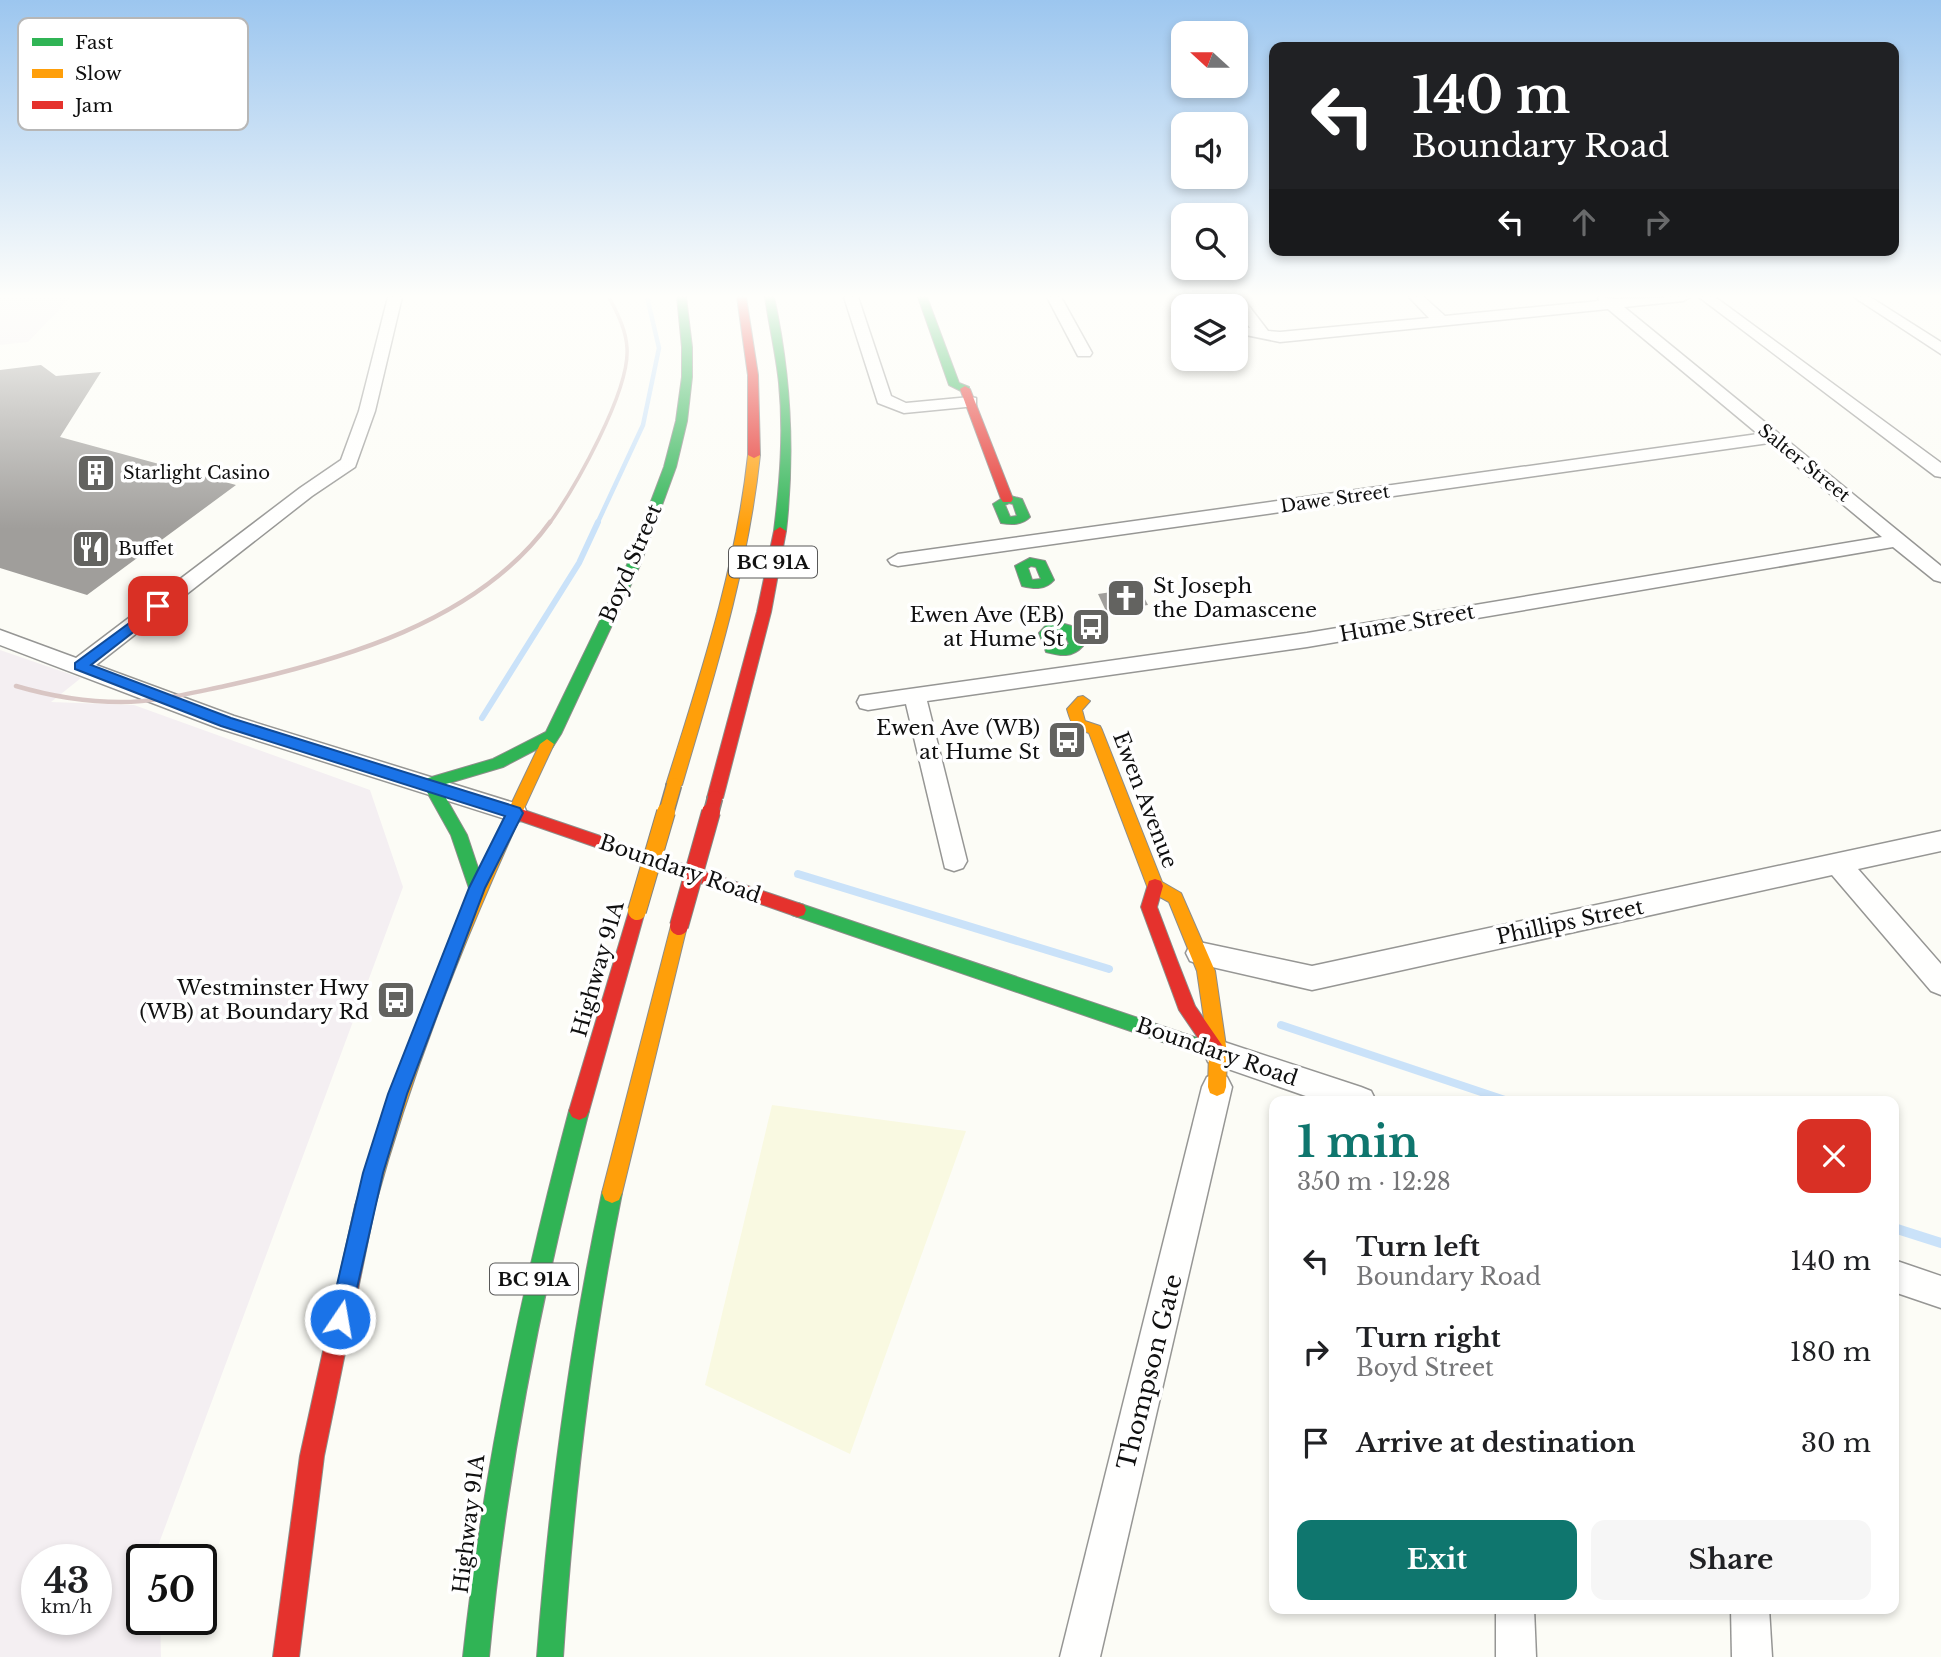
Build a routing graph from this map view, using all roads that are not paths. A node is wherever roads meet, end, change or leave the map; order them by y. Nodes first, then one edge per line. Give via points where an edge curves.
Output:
1 (360, 374) edge
2 (375, 374) edge
3 (686, 374) edge
4 (757, 374) edge
5 (787, 374) edge
6 (876, 374) edge
7 (950, 374) edge
8 (967, 374) edge
9 (1697, 374) edge
10 (1810, 374) edge
11 (968, 395) junction
12 (1772, 437) junction
13 (332, 472) junction
14 (1941, 472) edge
15 (1898, 540) junction
16 (1023, 542) junction
17 (898, 560) dead end
18 (1941, 576) edge
19 (0, 637) edge
20 (1069, 663) junction
21 (80, 666) junction
22 (915, 695) junction
23 (868, 702) dead end
24 (1094, 706) junction
25 (1095, 730) junction
26 (554, 734) junction
27 (430, 783) junction
28 (515, 813) junction
29 (1941, 841) edge
30 (954, 860) dead end
31 (1837, 863) junction
32 (1155, 886) junction
33 (477, 888) junction
34 (1199, 953) junction
35 (1177, 983) junction
36 (1941, 983) edge
37 (1163, 999) dead end
38 (1143, 1009) dead end
39 (1107, 1014) junction
40 (1219, 1053) junction
41 (1217, 1087) joint
42 (1346, 1096) edge
43 (1899, 1278) edge
44 (1941, 1292) edge
45 (1515, 1614) edge
46 (1750, 1614) edge
47 (286, 1657) edge
48 (476, 1657) edge
49 (550, 1657) edge
50 (1080, 1657) edge
51 (1516, 1657) edge
52 (1752, 1657) edge

1 - 13 street
2 - 13 street via 355,452 343,468
3 - 26 main road, Boyd Street via 667,472 651,520
4 - 48 main road, Highway 91A / BC 91A, bridge via 758,439 751,500 674,785 559,1176 527,1310 500,1449
5 - 49 main road, BC 91A, bridge via 791,430 785,507 715,798 620,1156 591,1295 565,1472
6 - 11 street via 884,399 904,408
7 - 11 main road, Ewen Avenue via 954,385
8 - 11 main road, Ewen Avenue
9 - 12 street, Salter Street
10 - 14 street
11 - 16 main road, Ewen Avenue via 1007,499 1018,502 1024,517 1016,521
12 - 15 street, Salter Street
12 - 16 street, Dawe Street
13 - 21 street
15 - 18 street, Salter Street
15 - 20 street, Hume Street via 1307,640
16 - 17 street, Dawe Street
16 - 20 main road, Ewen Avenue via 1030,562 1041,564 1048,580 1039,585 1054,625 1070,630 1076,646
19 - 21 street, Boundary Road
20 - 22 street, Hume Street
20 - 24 main road, Ewen Avenue
21 - 27 street, Boundary Road via 226,722
22 - 23 street, Hume Street
22 - 30 street
24 - 25 main road, Ewen Avenue via 1104,721
24 - 25 main road, Ewen Avenue via 1074,709 1079,724
25 - 32 main road, Ewen Avenue
26 - 27 main road via 498,763
26 - 28 main road, Boyd Street
27 - 28 street, Boundary Road
27 - 33 main road via 459,835
28 - 33 main road, Boyd Street
28 - 39 main road, Boundary Road
29 - 31 street, Phillips Street
31 - 34 street, Phillips Street via 1312,978
31 - 36 street
32 - 34 main road, Ewen Avenue via 1175,898
32 - 35 main road, Ewen Avenue via 1149,907
33 - 47 main road, Boyd Street via 398,1094 365,1208 324,1389 305,1497
34 - 40 main road, Ewen Avenue
35 - 37 main road
35 - 40 main road, Ewen Avenue via 1188,1010
38 - 39 main road
39 - 40 main road, Boundary Road
40 - 41 main road, Ewen Avenue
40 - 42 street, Boundary Road
41 - 50 street, Thompson Gate
43 - 44 street
45 - 51 street
46 - 52 street

